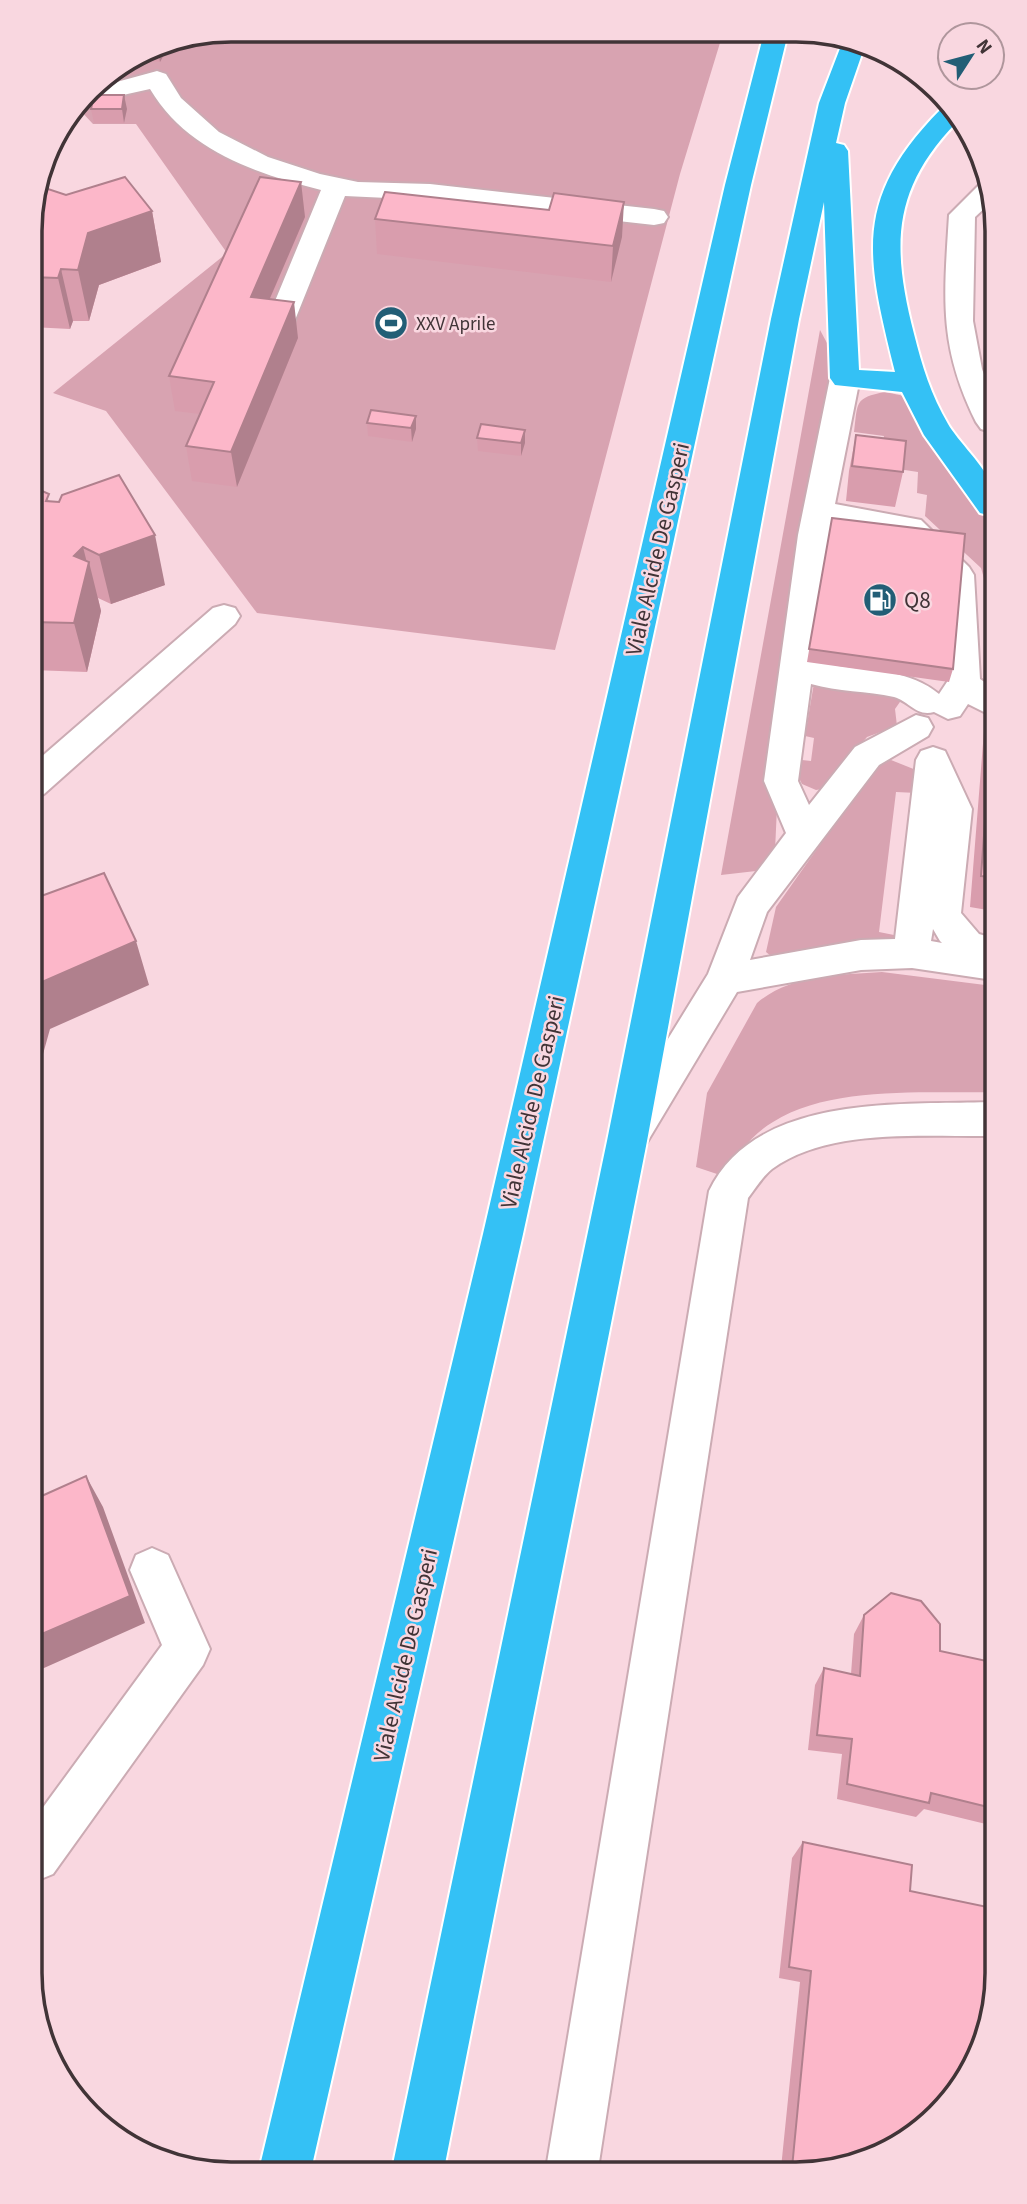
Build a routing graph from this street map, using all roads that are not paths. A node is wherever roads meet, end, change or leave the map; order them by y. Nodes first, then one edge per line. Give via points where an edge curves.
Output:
1 (774, 42) edge
2 (850, 50) edge
3 (100, 94) edge
4 (832, 103) junction
5 (947, 117) edge
6 (336, 186) junction
7 (981, 197) edge
8 (654, 217) dead end
9 (277, 330) edge
10 (845, 378) junction
11 (912, 383) junction
12 (985, 411) edge
13 (985, 496) edge
14 (817, 524) junction
15 (225, 616) dead end
16 (985, 707) edge
17 (937, 719) junction
18 (42, 776) edge
19 (804, 833) junction
20 (985, 951) edge
21 (912, 953) junction
22 (985, 964) edge
23 (725, 979) junction
24 (985, 1119) edge
25 (627, 1141) junction
26 (152, 1570) dead end
27 (42, 1849) edge
28 (287, 2162) edge
29 (419, 2162) edge
30 (573, 2162) edge

1 - 28 highway, Viale Alcide De Gasperi
2 - 4 highway
3 - 6 lane via 157,79 181,116 203,134 270,166
4 - 10 highway
4 - 25 highway via 785,319
5 - 11 highway via 920,145 898,185 885,233 890,295
6 - 8 lane
6 - 9 lane
7 - 12 lane via 962,215 956,316 963,358
10 - 11 highway
10 - 14 lane
11 - 13 highway via 935,428
14 - 17 lane via 838,576 820,675 906,687
14 - 17 lane via 910,528 958,575
14 - 19 lane via 780,781
15 - 18 lane
16 - 17 lane
17 - 19 lane via 867,756
17 - 20 lane via 955,808 943,915 967,945
17 - 21 lane
19 - 23 lane via 751,907
21 - 22 lane
21 - 23 lane via 861,955
23 - 25 lane
24 - 30 lane via 848,1123 800,1137 758,1157 729,1191
25 - 29 highway
26 - 27 lane via 187,1649

